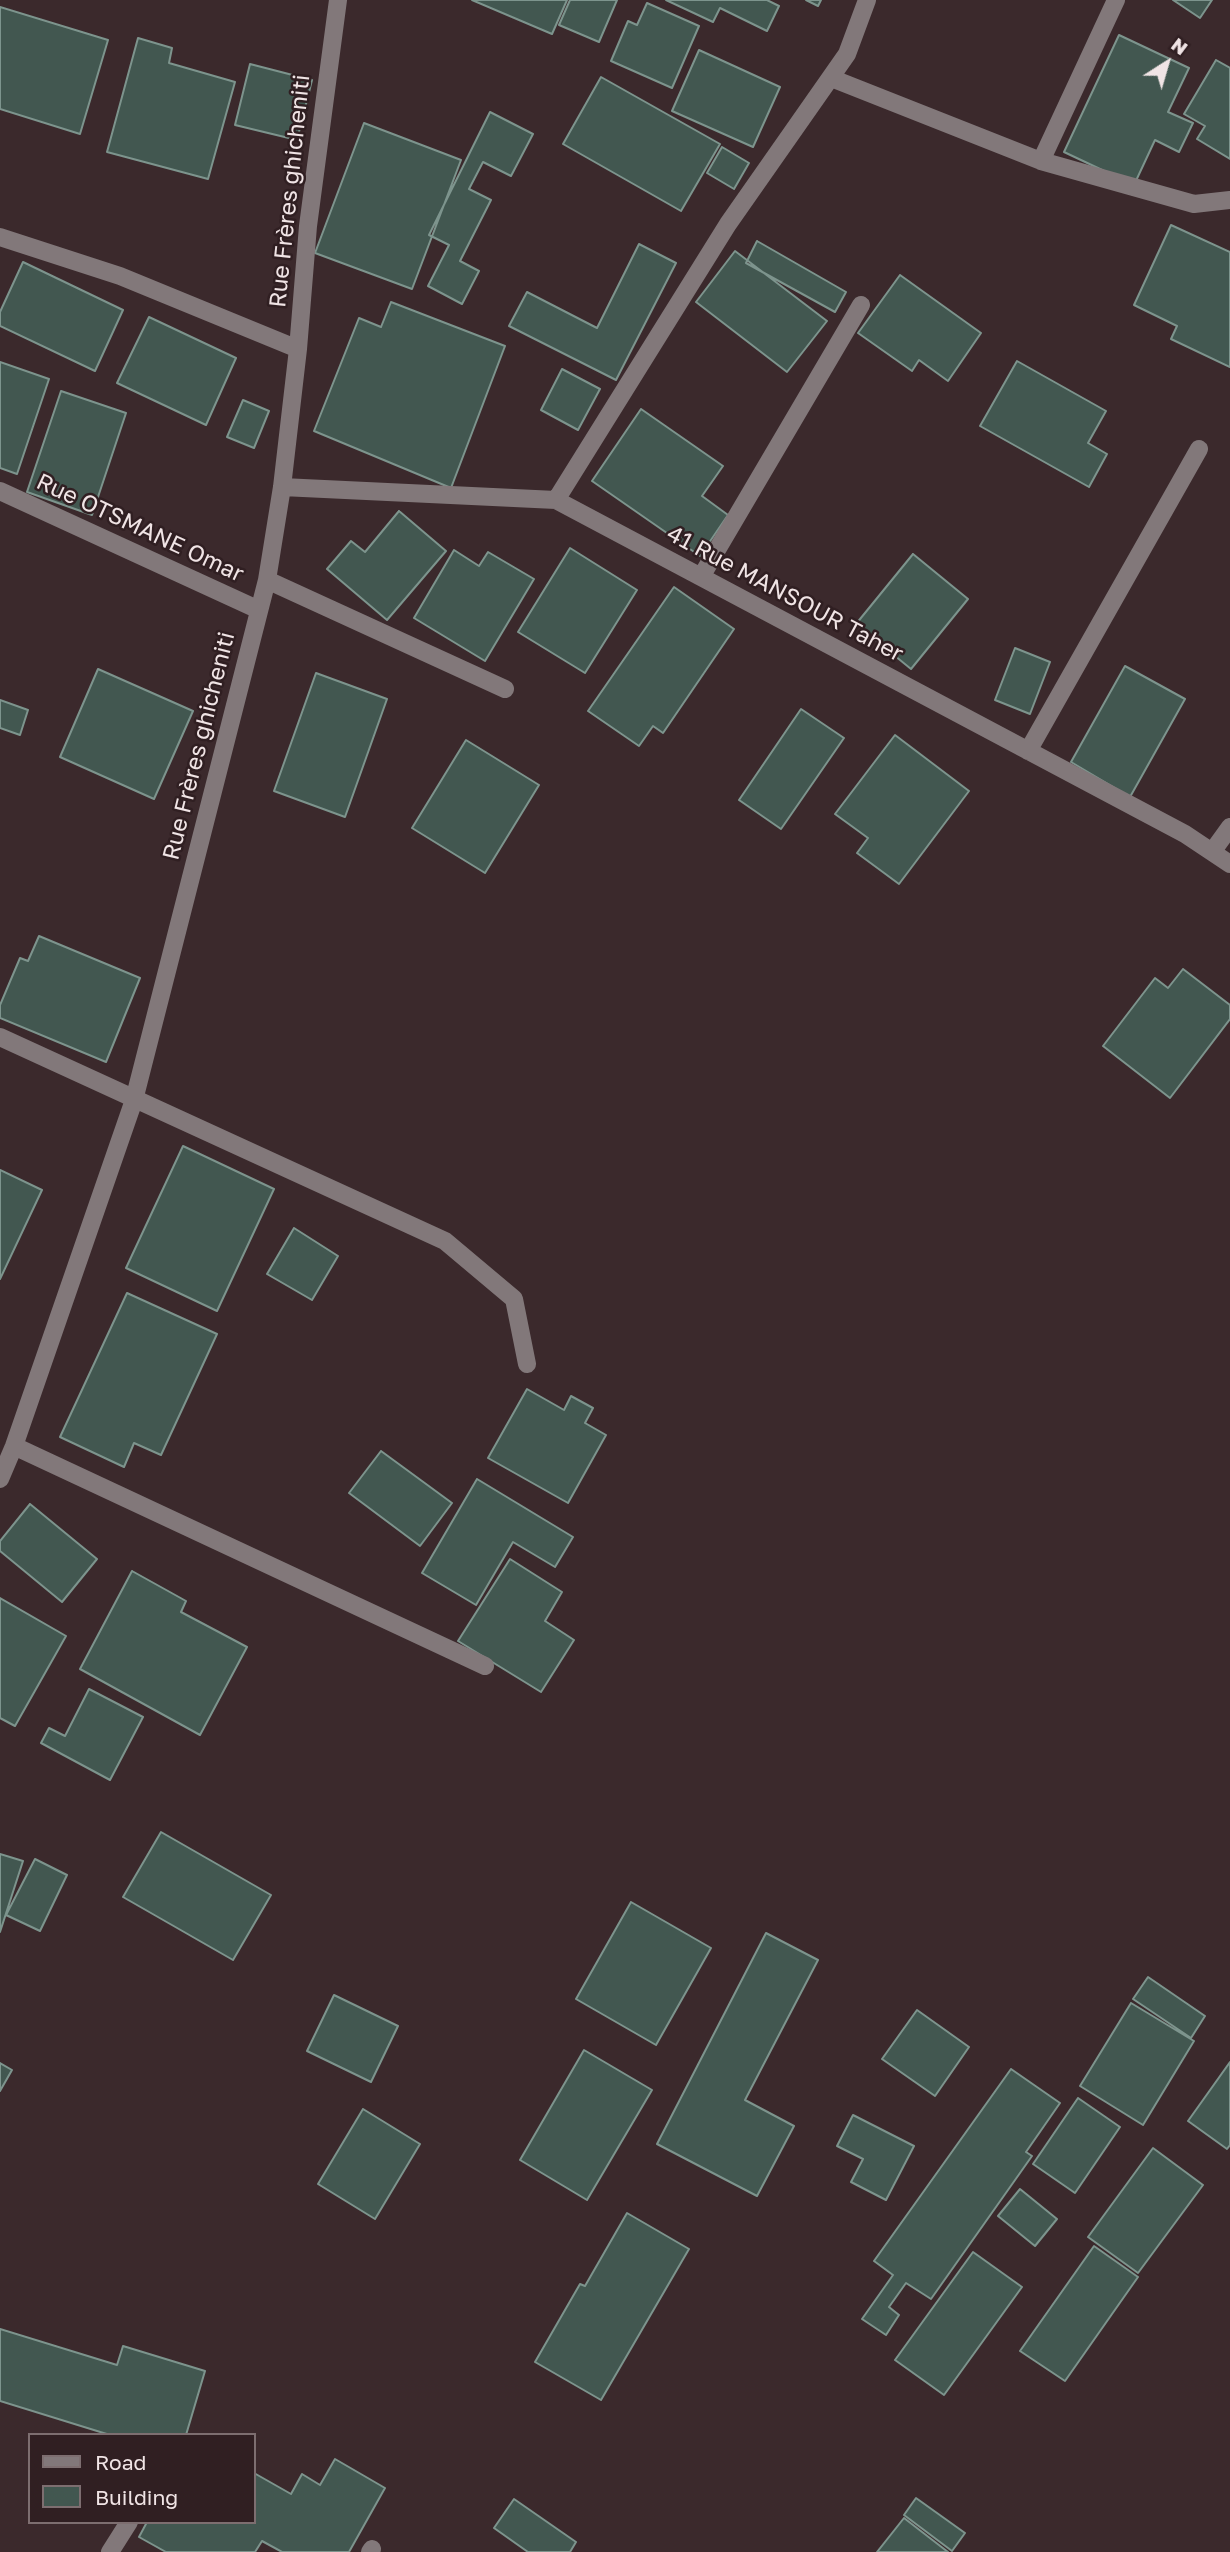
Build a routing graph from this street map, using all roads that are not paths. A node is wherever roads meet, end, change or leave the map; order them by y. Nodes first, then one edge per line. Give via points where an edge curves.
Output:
1 (338, 0) edge
2 (867, 0) edge
3 (1116, 0) edge
4 (831, 78) junction
5 (1041, 161) junction
6 (1230, 200) edge
7 (0, 237) edge
8 (861, 305) dead end
9 (299, 349) junction
10 (1199, 449) dead end
11 (282, 487) junction
12 (0, 491) edge
13 (556, 500) junction
14 (701, 577) junction
15 (267, 580) junction
16 (259, 610) junction
17 (505, 690) dead end
18 (1028, 751) junction
19 (1230, 827) edge
20 (1212, 852) junction
21 (1230, 864) edge
22 (0, 1037) edge
23 (134, 1100) junction
24 (527, 1364) dead end
25 (14, 1446) junction
26 (0, 1479) edge
27 (485, 1666) dead end
28 (128, 2524) edge
29 (110, 2552) edge

1 - 9 street, Rue Frères ghicheniti via 308,226
2 - 4 street via 847,54
3 - 5 street
4 - 5 street
4 - 13 street via 728,224
5 - 6 street via 1194,204
7 - 9 street via 120,275
8 - 14 street
9 - 11 street, Rue Frères ghicheniti
10 - 18 street
11 - 13 street, 41 Rue MANSOUR Taher
11 - 15 street, Rue Frères ghicheniti
12 - 16 street, Rue OTSMANE Omar
13 - 14 street, 41 Rue MANSOUR Taher
14 - 18 street, 41 Rue MANSOUR Taher
15 - 16 street, Rue Frères ghicheniti
15 - 17 street
16 - 23 street, Rue Frères ghicheniti
18 - 20 street, 41 Rue MANSOUR Taher
19 - 20 street
20 - 21 street, 41 Rue MANSOUR Taher
22 - 23 street
23 - 24 street via 445,1241 514,1300
23 - 25 street, Rue Frères ghicheniti
25 - 26 street, Rue Frères ghicheniti
25 - 27 street
28 - 29 street

